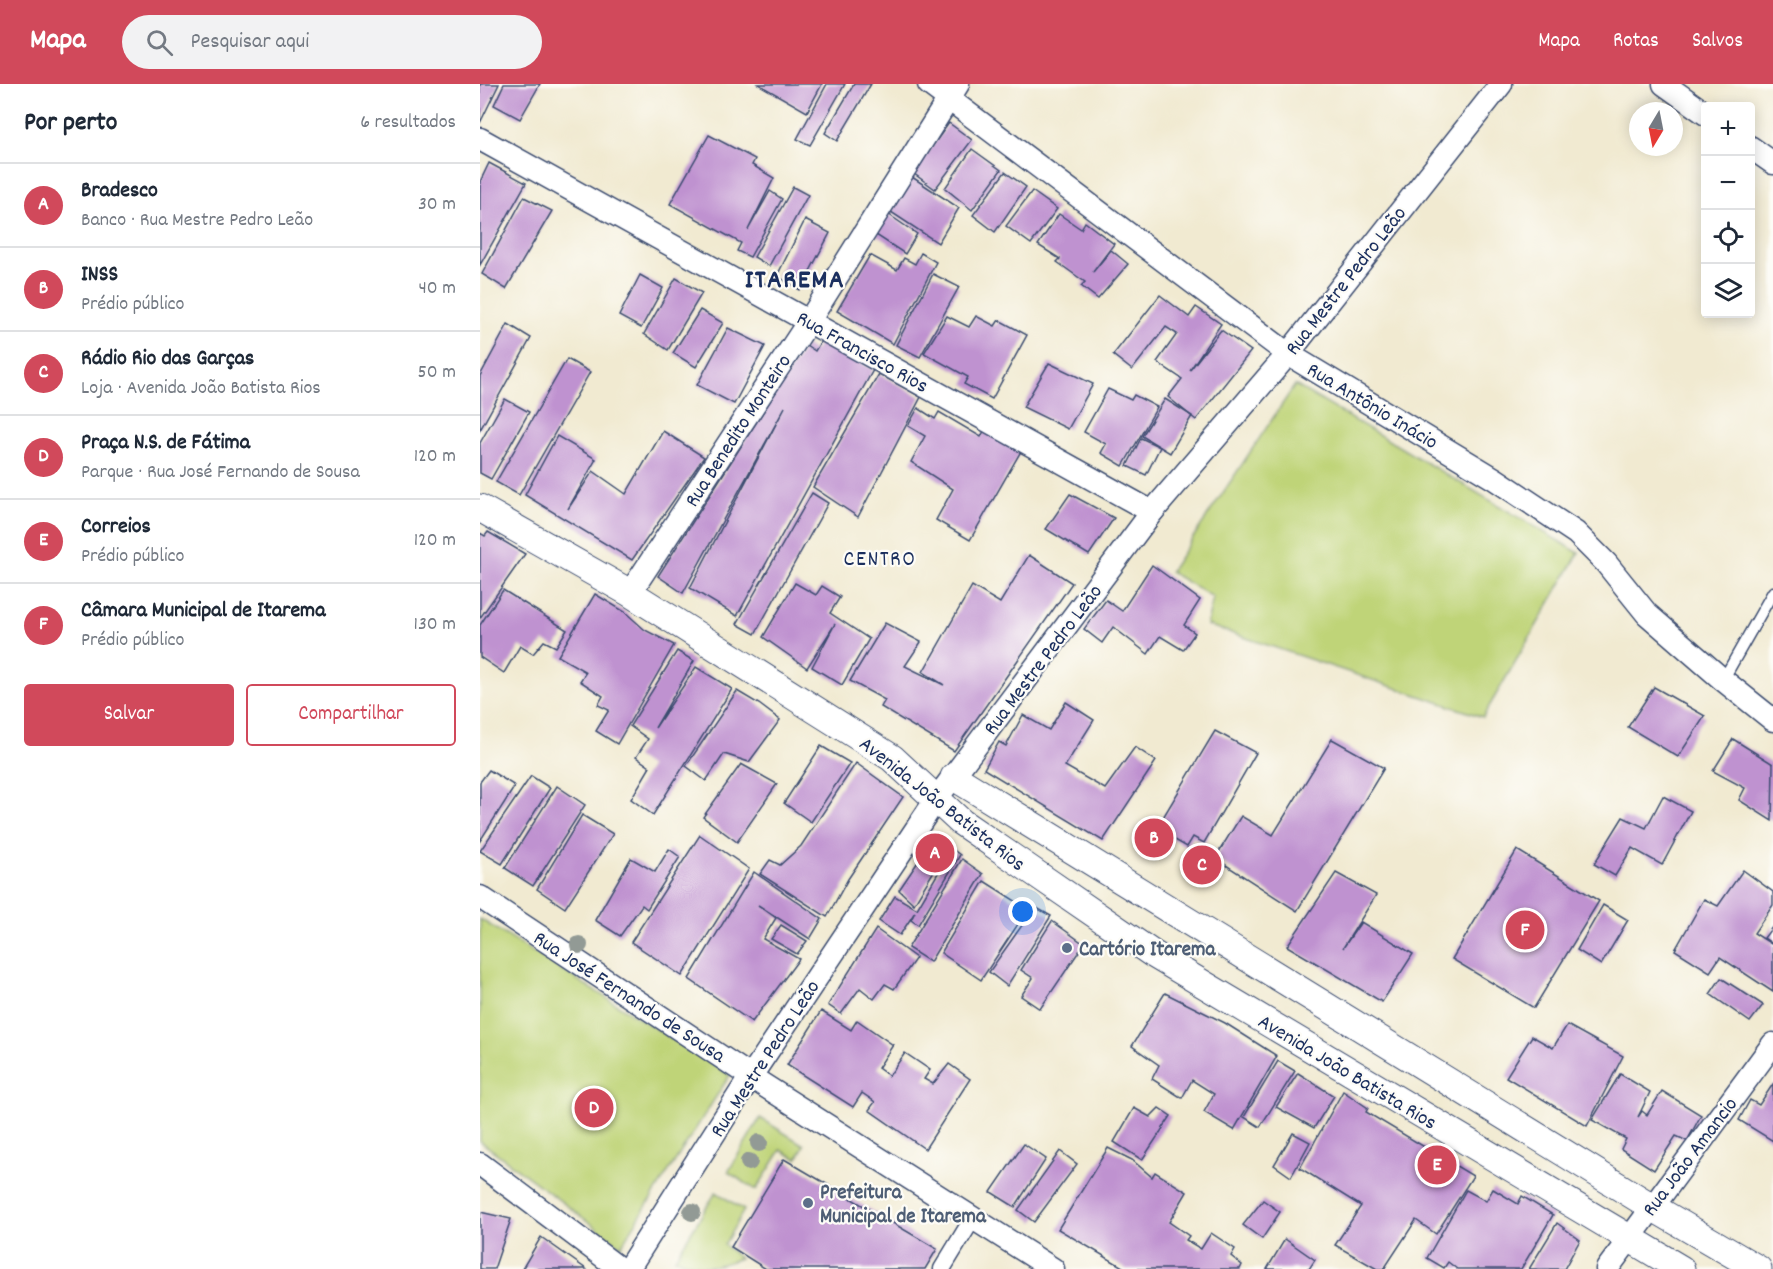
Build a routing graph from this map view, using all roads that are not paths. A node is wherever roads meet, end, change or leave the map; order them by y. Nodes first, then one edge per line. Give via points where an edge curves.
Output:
1 (929, 84) edge
2 (1501, 84) edge
3 (1664, 84) edge
4 (953, 91) edge
5 (1701, 110) edge
6 (480, 139) edge
7 (1755, 150) edge
8 (1773, 163) edge
9 (809, 321) junction
10 (1288, 354) junction
11 (480, 508) edge
12 (1152, 512) junction
13 (1773, 592) edge
14 (630, 593) junction
15 (1723, 681) junction
16 (1773, 720) edge
17 (954, 777) junction
18 (937, 798) junction
19 (480, 897) edge
20 (1773, 1044) edge
21 (751, 1076) junction
22 (480, 1164) edge
23 (1652, 1207) junction
24 (973, 1218) junction
25 (1628, 1238) junction
26 (620, 1269) edge
27 (628, 1269) edge
28 (942, 1269) edge
29 (1053, 1269) edge
30 (1607, 1269) edge
31 (1681, 1269) edge
32 (1758, 1269) edge

1 - 4 street, Rua Antônio Inácio
2 - 10 street, Rua Mestre Pedro Leão
3 - 5 street
4 - 9 street, Rua Benedito Monteiro
4 - 10 street, Rua Antônio Inácio
6 - 9 street, Rua Francisco Rios
7 - 8 street
9 - 12 street, Rua Francisco Rios
9 - 14 street, Rua Benedito Monteiro
10 - 12 street, Rua Mestre Pedro Leão
10 - 15 street, Rua Antônio Inácio via 1495,479 1576,533 1647,614
11 - 14 street, Avenida João Batista Rios
12 - 17 street, Rua Mestre Pedro Leão
13 - 15 lane
14 - 18 street, Avenida João Batista Rios via 892,758
15 - 16 street, Rua Antônio Inácio
17 - 18 street, Rua Mestre Pedro Leão
17 - 23 street, Avenida João Batista Rios
18 - 21 street, Rua Mestre Pedro Leão
18 - 25 street, Avenida João Batista Rios via 961,822 1153,954
19 - 21 street, Rua José Fernando de Sousa
20 - 23 street, Rua João Amancio
21 - 24 street, Rua José Fernando de Sousa
21 - 27 street, Rua Mestre Pedro Leão
22 - 26 street
23 - 25 street, Rua João Amancio
23 - 32 street, Avenida João Batista Rios
24 - 28 street
24 - 29 street, Rua José Fernando de Sousa
25 - 30 street, Rua João Amancio
25 - 31 street, Avenida João Batista Rios

